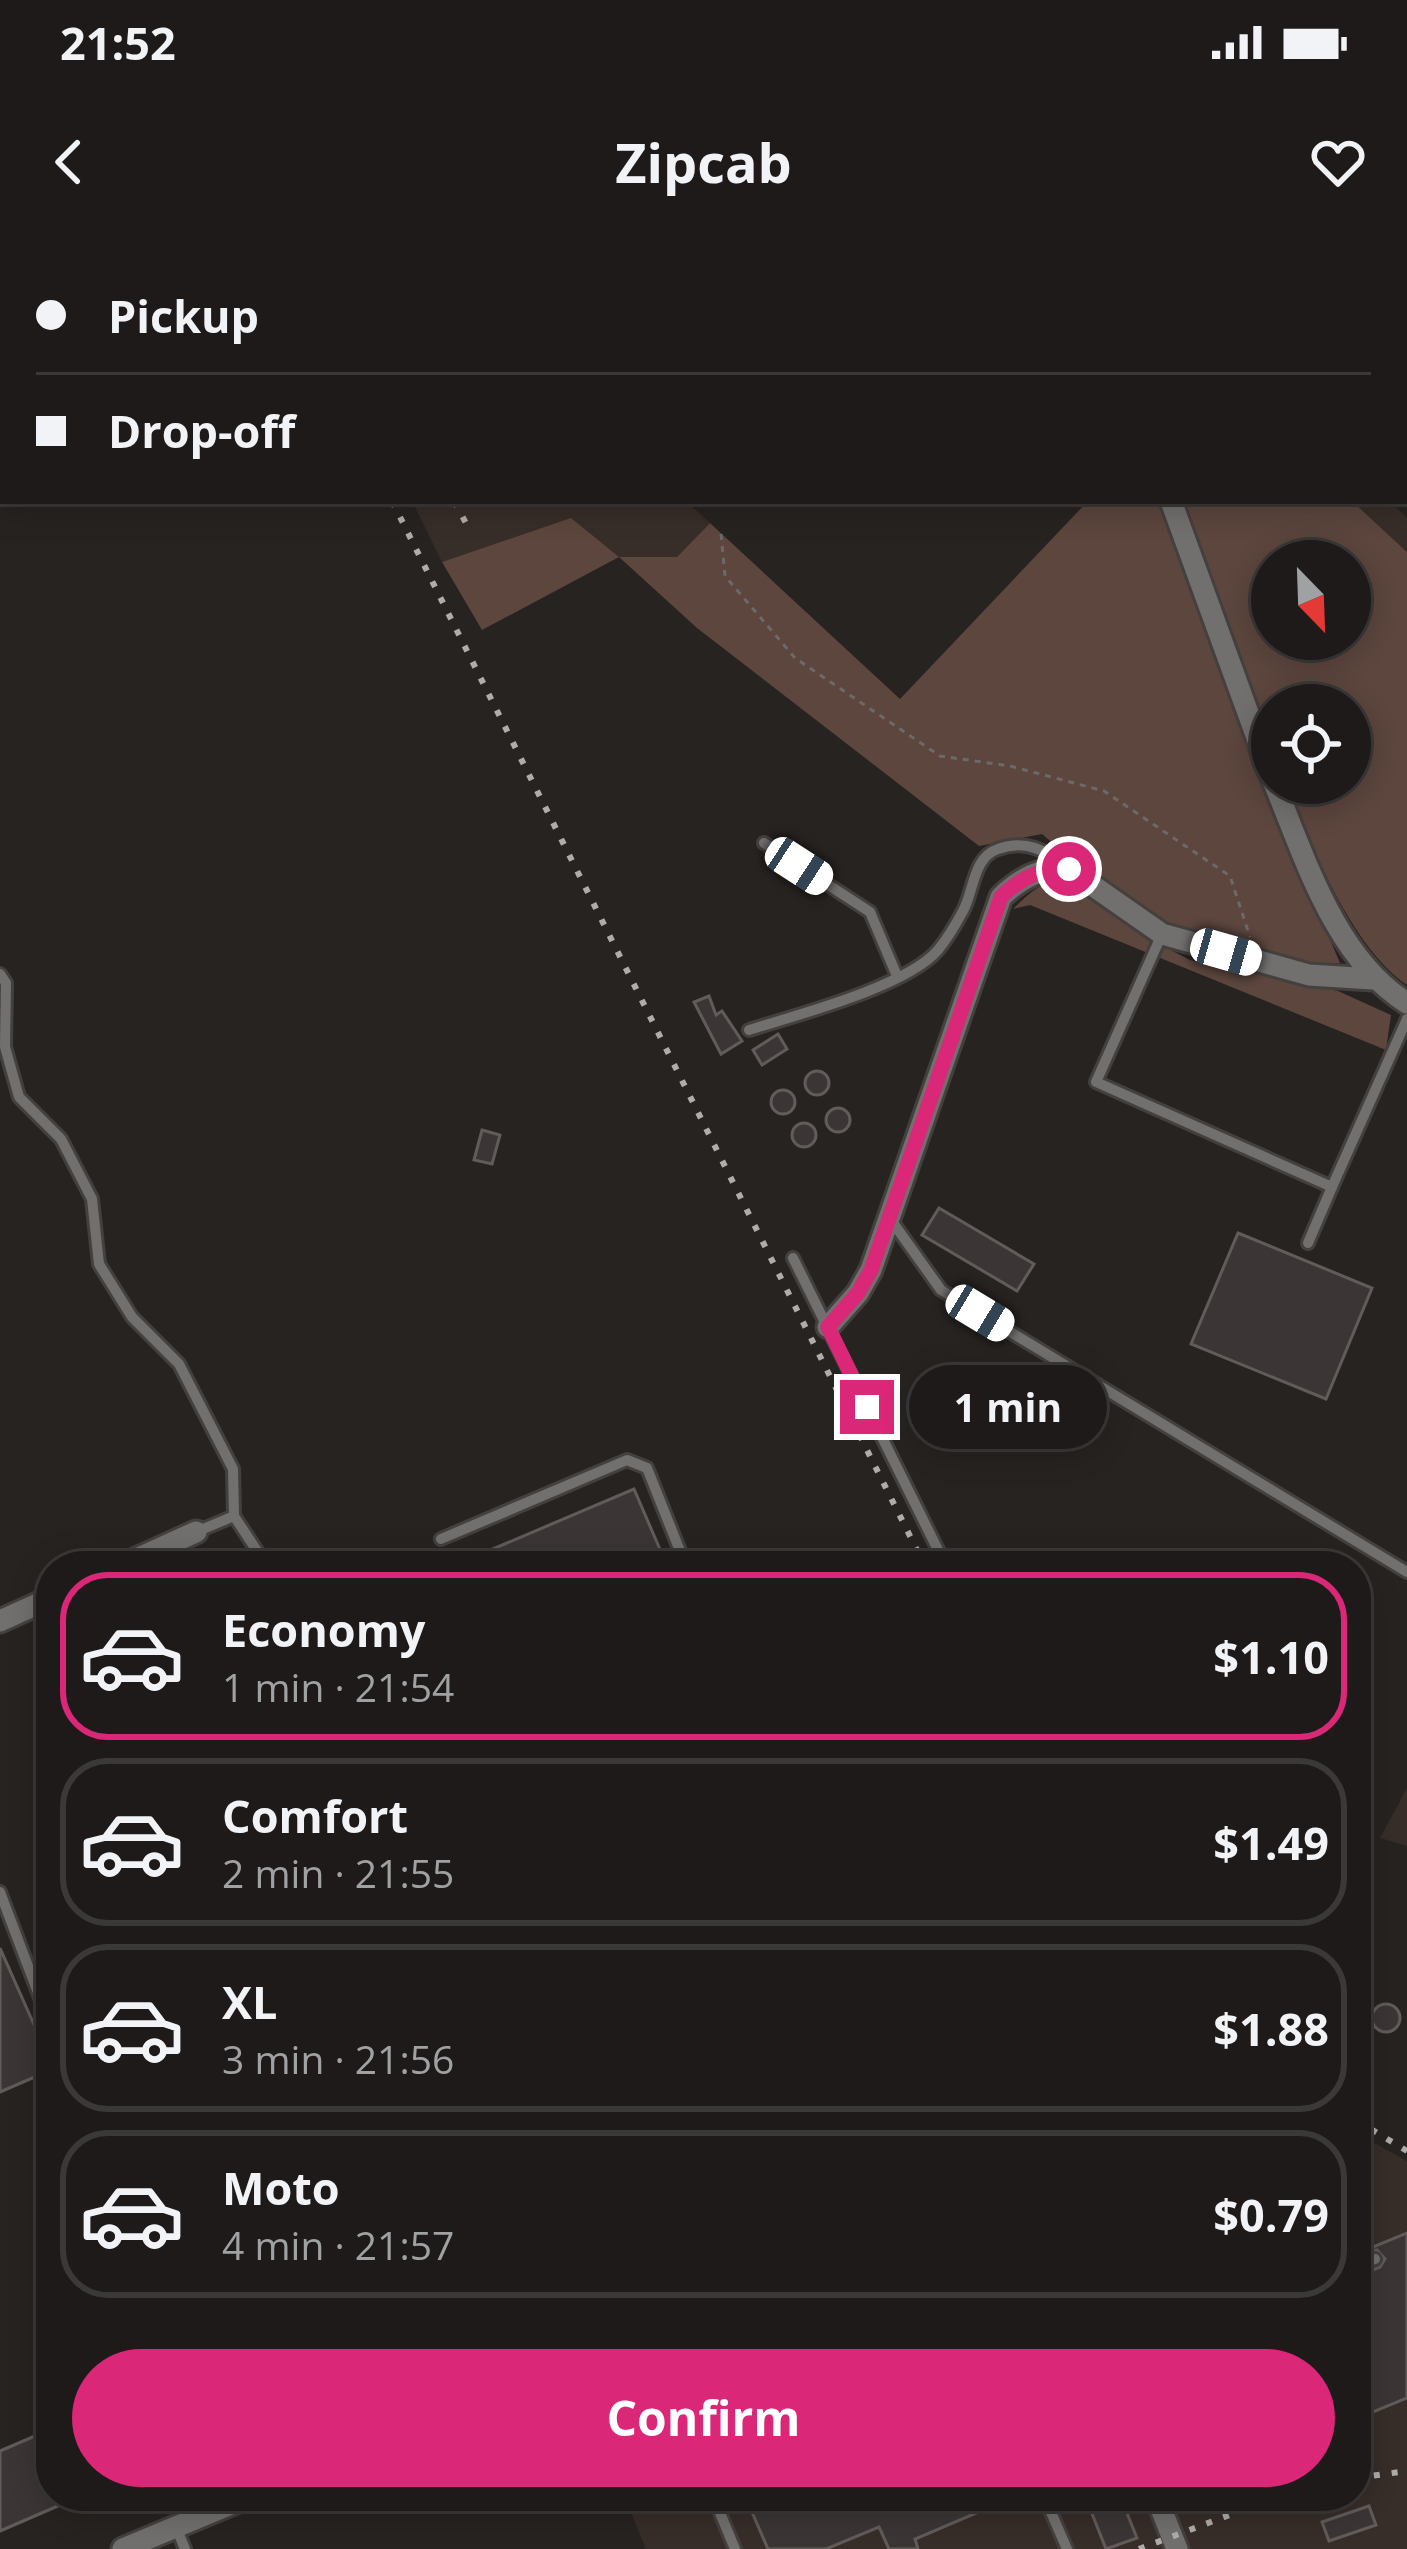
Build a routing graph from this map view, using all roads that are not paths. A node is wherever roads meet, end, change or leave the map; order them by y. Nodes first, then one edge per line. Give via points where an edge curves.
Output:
1 (1172, 504) edge
2 (1251, 721) edge
3 (1283, 804) edge
4 (764, 843) dead end
5 (1069, 869) junction
6 (1162, 934) junction
7 (0, 974) edge
8 (897, 976) junction
9 (1373, 979) junction
10 (1407, 1003) edge
11 (1407, 1019) edge
12 (749, 1030) dead end
13 (1332, 1187) junction
14 (890, 1217) junction
15 (1308, 1244) dead end
16 (793, 1258) dead end
17 (828, 1327) junction
18 (234, 1516) junction
19 (196, 1532) joint
20 (441, 1539) dead end
21 (154, 1551) edge
22 (257, 1551) edge
23 (680, 1551) edge
24 (939, 1551) edge
25 (1407, 1572) edge
26 (36, 1605) edge
27 (0, 1621) edge
28 (0, 1892) edge
29 (36, 1987) edge
30 (1375, 2259) dead end
31 (1371, 2261) edge
32 (214, 2511) edge
33 (719, 2511) edge
34 (1050, 2511) edge
35 (1162, 2511) edge
36 (176, 2527) junction
37 (123, 2549) edge
38 (185, 2549) edge
39 (735, 2549) edge
40 (1066, 2549) edge
41 (1177, 2549) edge

1 - 2 street
3 - 9 street via 1344,936
4 - 8 lane via 870,913
5 - 6 street
5 - 8 lane via 1028,844 995,849 981,861 941,946
5 - 14 street via 1018,881 1001,897
6 - 9 street via 1309,975
6 - 13 lane via 1096,1082
7 - 18 lane via 5,1047 20,1097 61,1139 92,1199 99,1264 132,1317 179,1364 201,1406 233,1469
8 - 12 lane
9 - 10 street
11 - 13 lane
13 - 15 lane
14 - 17 street via 871,1270
14 - 25 lane via 941,1290
16 - 17 lane
17 - 24 lane
18 - 19 lane
18 - 22 lane
19 - 21 street
20 - 23 lane via 627,1460 647,1468
26 - 27 street
28 - 29 lane
30 - 31 lane
32 - 36 street
33 - 39 lane
34 - 40 lane
35 - 41 street
36 - 37 street
36 - 38 lane

